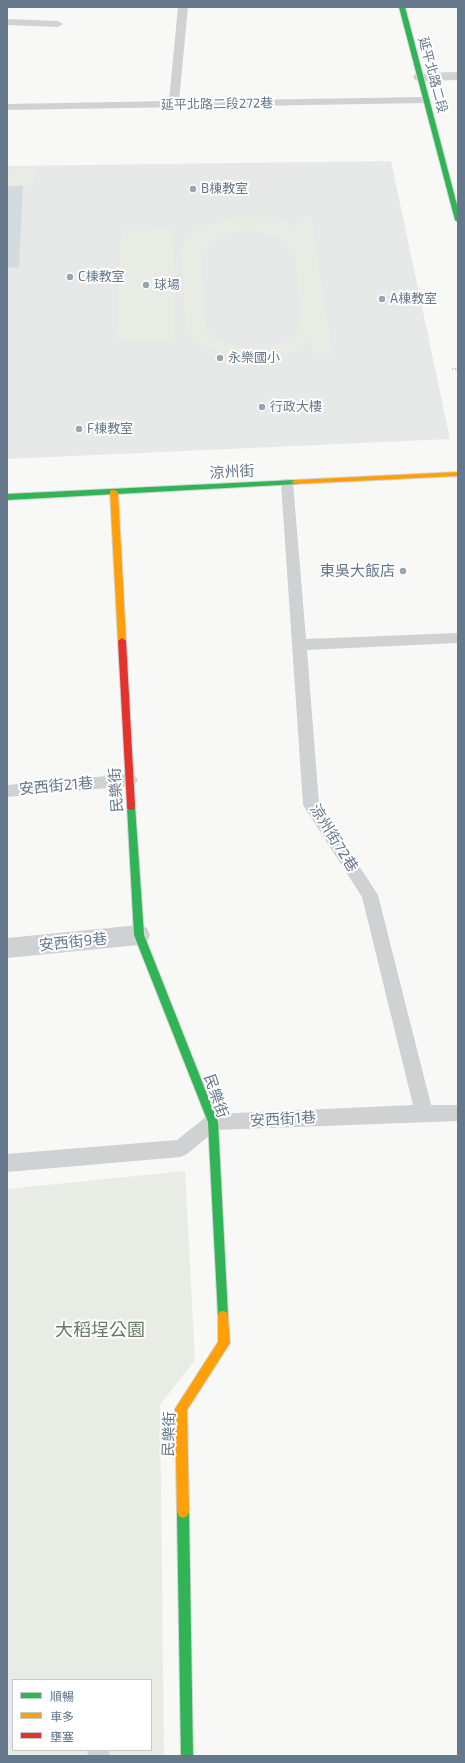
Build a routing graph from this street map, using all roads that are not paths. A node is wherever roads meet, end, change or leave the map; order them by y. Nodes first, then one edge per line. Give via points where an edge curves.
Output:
1 (182, 7) edge
2 (402, 7) edge
3 (7, 22) edge
4 (58, 24) dead end
5 (458, 76) edge
6 (420, 77) junction
7 (426, 100) junction
8 (174, 105) junction
9 (7, 107) edge
10 (458, 220) edge
11 (458, 474) edge
12 (287, 483) junction
13 (114, 492) junction
14 (7, 497) edge
15 (458, 638) edge
16 (298, 645) junction
17 (130, 780) junction
18 (7, 790) edge
19 (139, 935) junction
20 (7, 948) edge
21 (424, 1113) junction
22 (458, 1113) edge
23 (213, 1122) junction
24 (7, 1163) edge
25 (187, 1756) edge

1 - 8 lane
2 - 6 street, 延平北路二段
3 - 4 lane
5 - 6 street
6 - 7 street, 延平北路二段
7 - 8 lane, 延平北路二段272巷
7 - 10 street, 延平北路二段
8 - 9 lane, 延平北路二段272巷
11 - 12 street, 涼州街
12 - 13 street, 涼州街
12 - 16 lane, 涼州街72巷
13 - 14 street, 涼州街
13 - 17 street, 民樂街
15 - 16 lane
16 - 21 lane, 涼州街72巷 via 311,805 370,895
17 - 18 lane, 安西街21巷
17 - 19 street, 民樂街
19 - 20 street, 安西街9巷
19 - 23 street, 民樂街
21 - 22 lane, 安西街1巷
21 - 23 lane, 安西街1巷
23 - 24 lane via 181,1148
23 - 25 street, 民樂街 via 224,1343 181,1409

